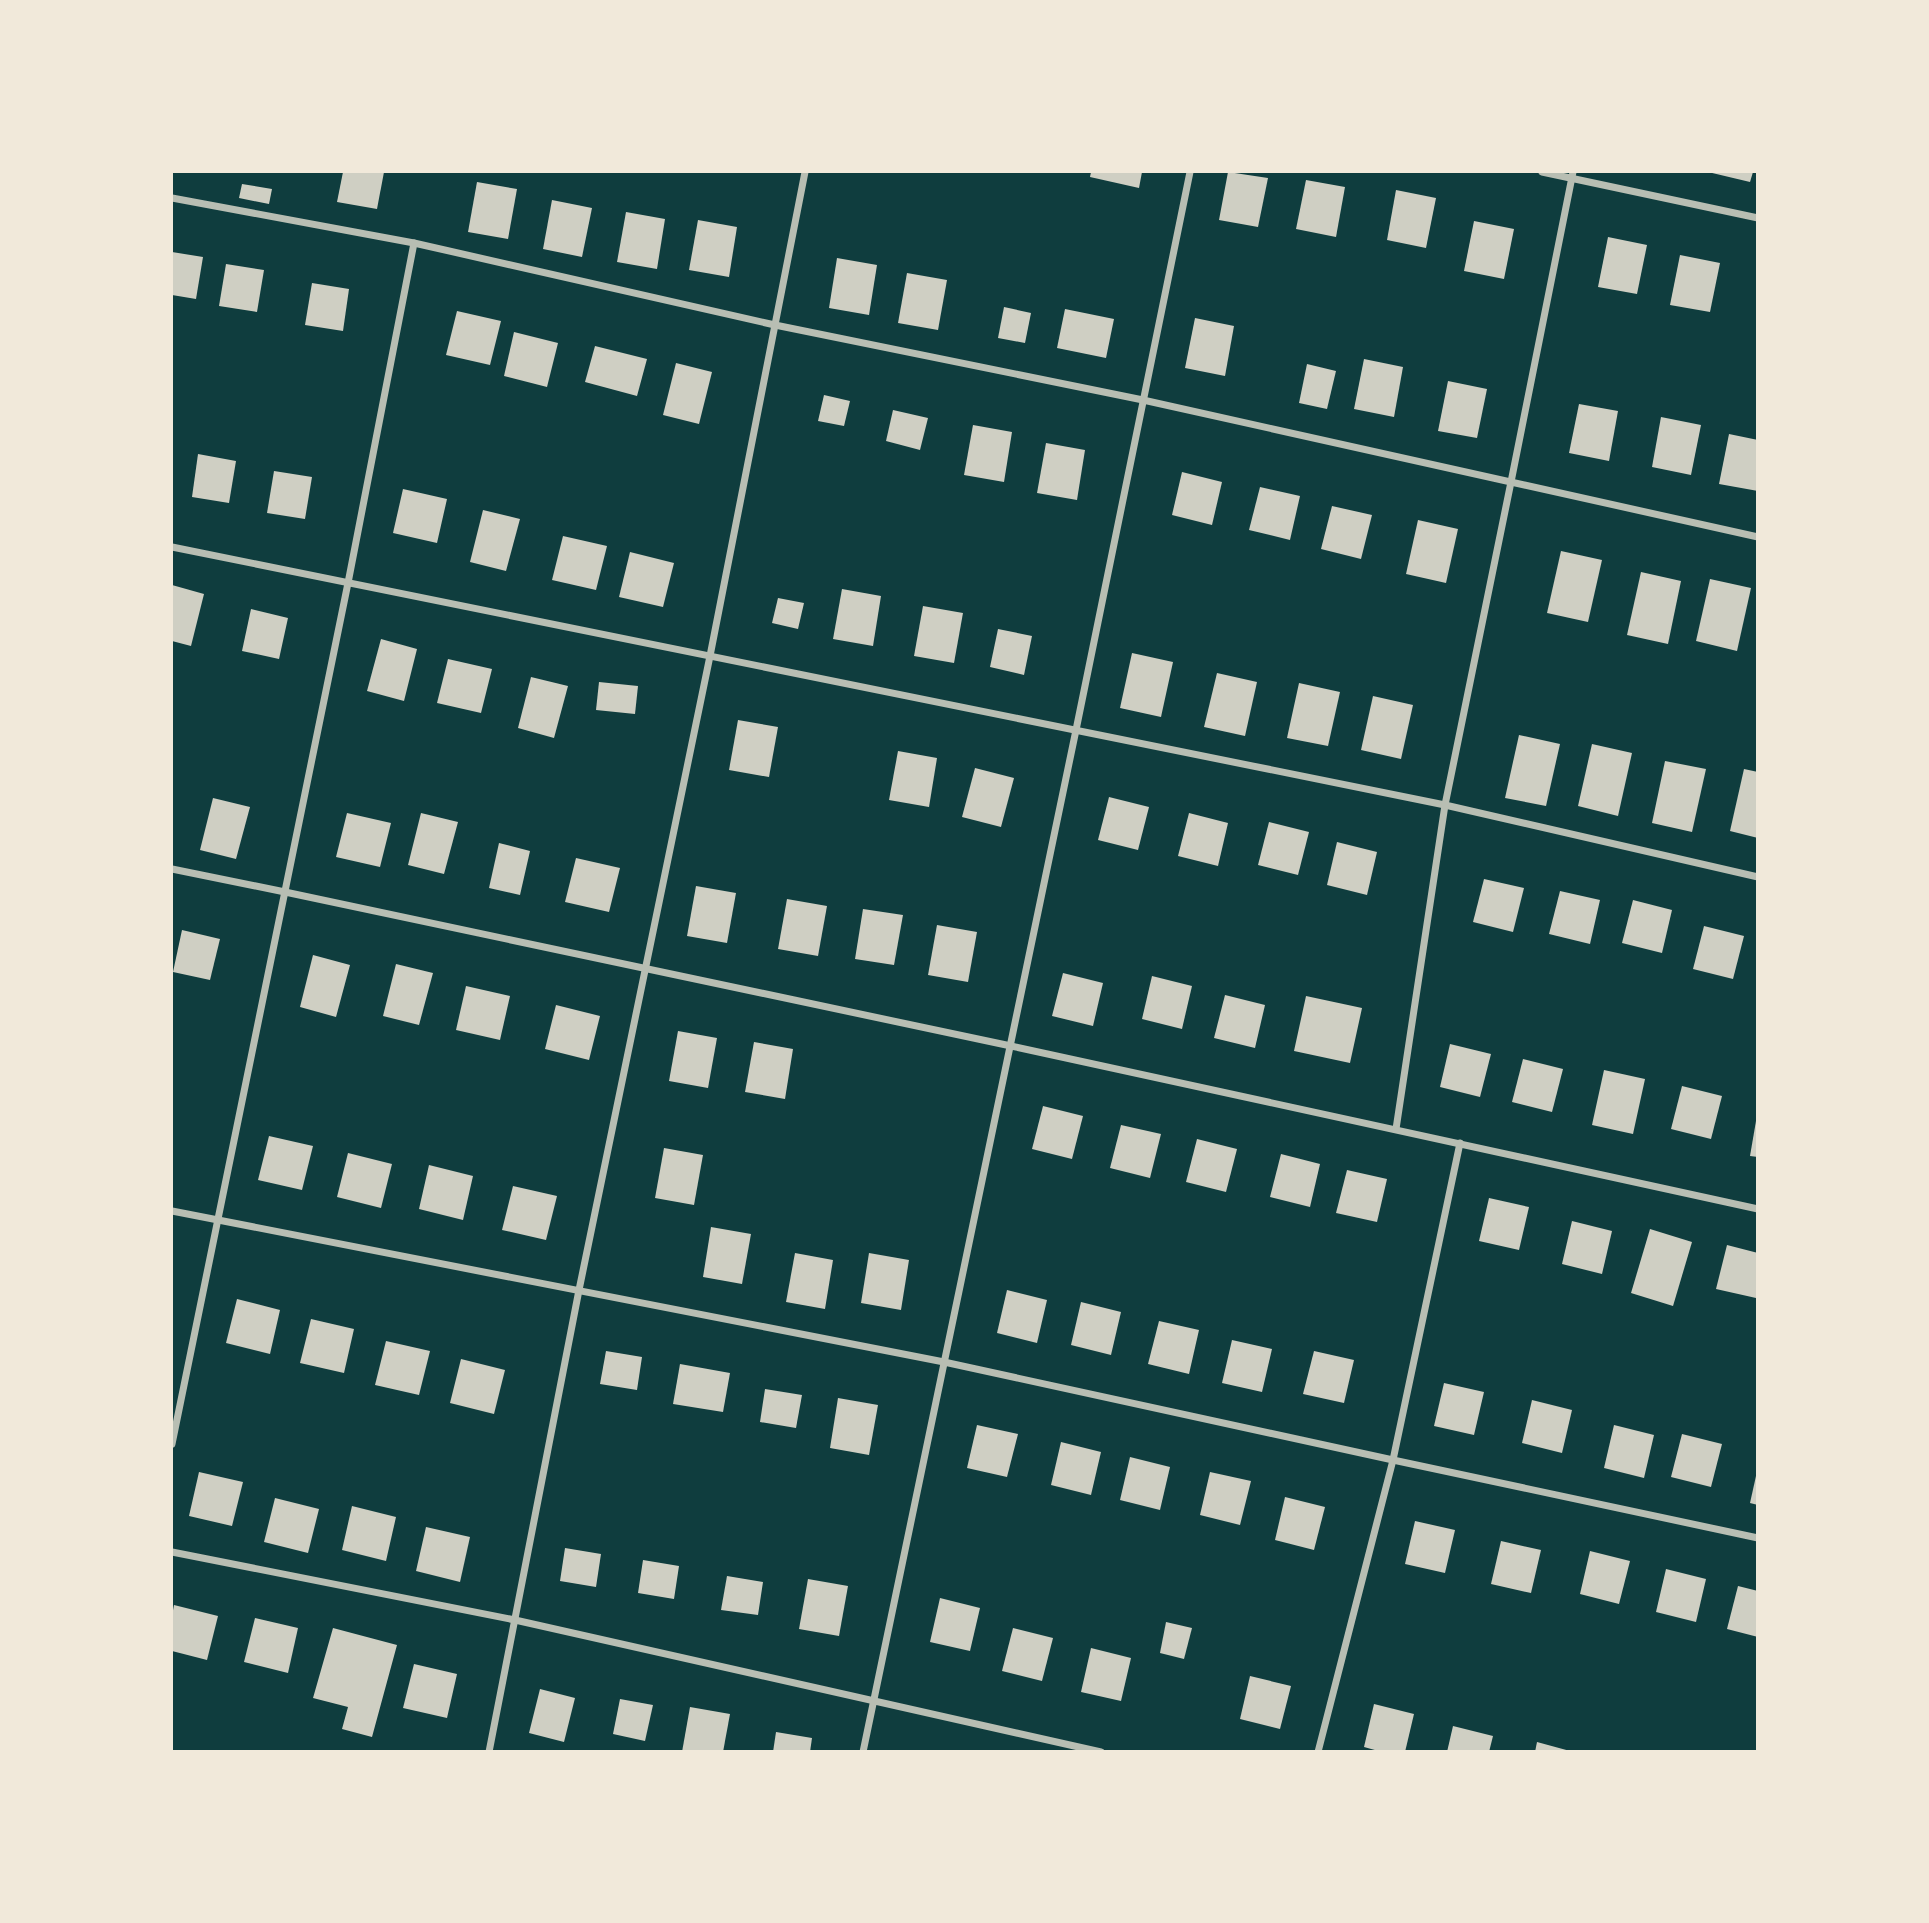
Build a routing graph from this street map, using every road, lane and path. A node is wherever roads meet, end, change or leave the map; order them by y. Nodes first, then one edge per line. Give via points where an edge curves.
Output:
1 (805, 172) edge
2 (1190, 172) edge
3 (1542, 172) edge
4 (1572, 175) edge
5 (172, 198) edge
6 (1758, 218) edge
7 (414, 243) junction
8 (775, 326) junction
9 (1143, 400) junction
10 (1511, 482) junction
11 (1758, 537) edge
12 (172, 547) edge
13 (348, 583) junction
14 (710, 656) junction
15 (1076, 730) junction
16 (1445, 805) junction
17 (172, 869) edge
18 (1758, 877) edge
19 (285, 892) junction
20 (645, 968) junction
21 (1011, 1046) junction
22 (1396, 1129) junction
23 (1460, 1143) junction
24 (1758, 1209) edge
25 (172, 1211) edge
26 (218, 1220) junction
27 (579, 1290) junction
28 (944, 1362) junction
29 (172, 1444) edge
30 (1393, 1460) junction
31 (1758, 1538) edge
32 (172, 1552) edge
33 (515, 1620) junction
34 (874, 1701) junction
35 (489, 1752) edge
36 (863, 1752) edge
37 (1101, 1752) edge
38 (1318, 1752) edge

1 - 8 street
2 - 9 street
3 - 4 street
4 - 6 street
4 - 10 street
5 - 7 street
7 - 8 street
7 - 13 street
8 - 9 street
8 - 14 street
9 - 10 street
9 - 15 street
10 - 11 street
10 - 16 street
12 - 13 street
13 - 14 street
13 - 19 street
14 - 15 street
14 - 20 street
15 - 16 street
15 - 21 street
16 - 18 street
16 - 22 street
17 - 19 street
19 - 20 street
19 - 26 street
20 - 21 street
20 - 27 street
21 - 22 street
21 - 28 street
22 - 23 street
23 - 24 street
23 - 30 street
25 - 26 street
26 - 27 street
26 - 29 street
27 - 28 street
27 - 33 street
28 - 30 street
28 - 34 street
30 - 31 street
30 - 38 street
32 - 33 street
33 - 34 street
33 - 35 street
34 - 36 street
34 - 37 street

